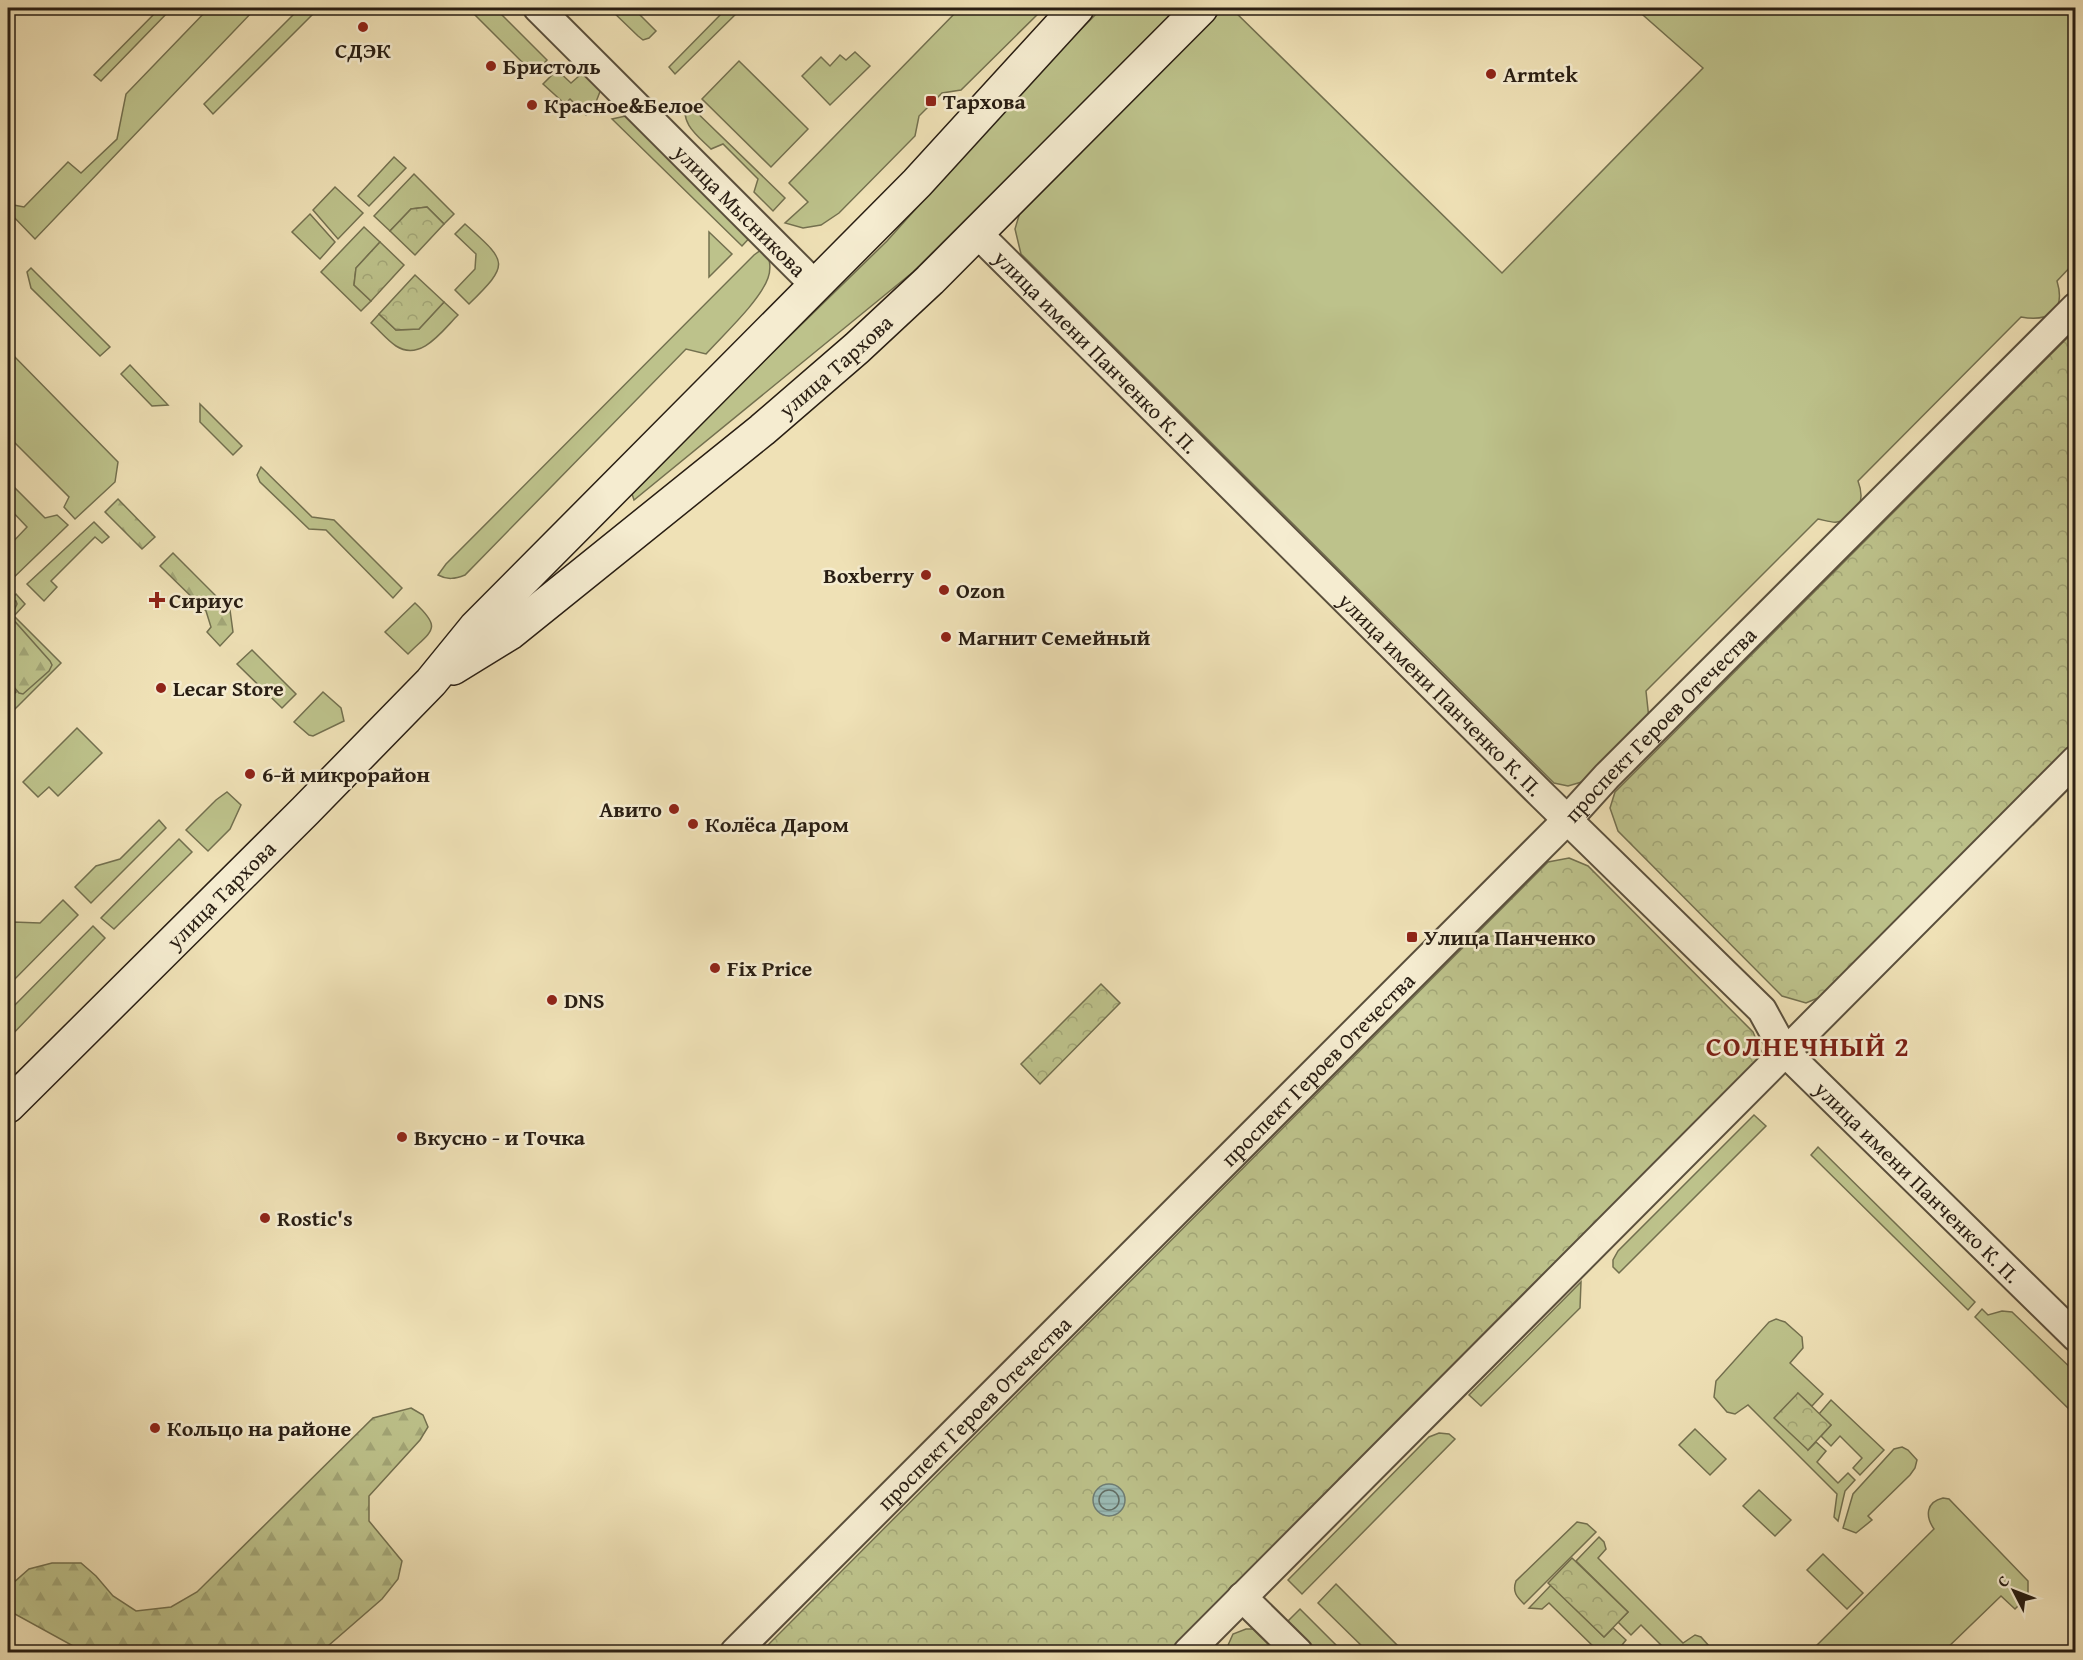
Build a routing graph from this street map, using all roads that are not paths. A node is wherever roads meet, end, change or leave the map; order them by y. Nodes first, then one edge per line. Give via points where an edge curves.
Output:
1 (538, 8) edge
2 (1077, 8) edge
3 (1201, 8) edge
4 (977, 233) junction
5 (815, 285) junction
6 (2076, 307) edge
7 (431, 682) junction
8 (2076, 760) edge
9 (1568, 819) junction
10 (1785, 1052) junction
11 (8, 1106) edge
12 (2076, 1337) edge
13 (1242, 1597) junction
14 (1188, 1652) edge
15 (735, 1653) edge
16 (1298, 1653) edge

1 - 5 street, улица Мысникова
2 - 5 main road, улица Тархова via 917,183
3 - 4 main road, улица Тархова
4 - 7 main road, улица Тархова via 856,348 762,430 510,633
4 - 9 street, улица имени Панченко К. П.
5 - 7 main road, улица Тархова via 475,628
6 - 9 street, проспект Героев Отечества
7 - 11 main road, улица Тархова
8 - 10 street
9 - 10 street, улица имени Панченко К. П. via 1762,1010
9 - 15 street, проспект Героев Отечества
10 - 12 street, улица имени Панченко К. П.
10 - 13 street
13 - 14 street
13 - 16 street

